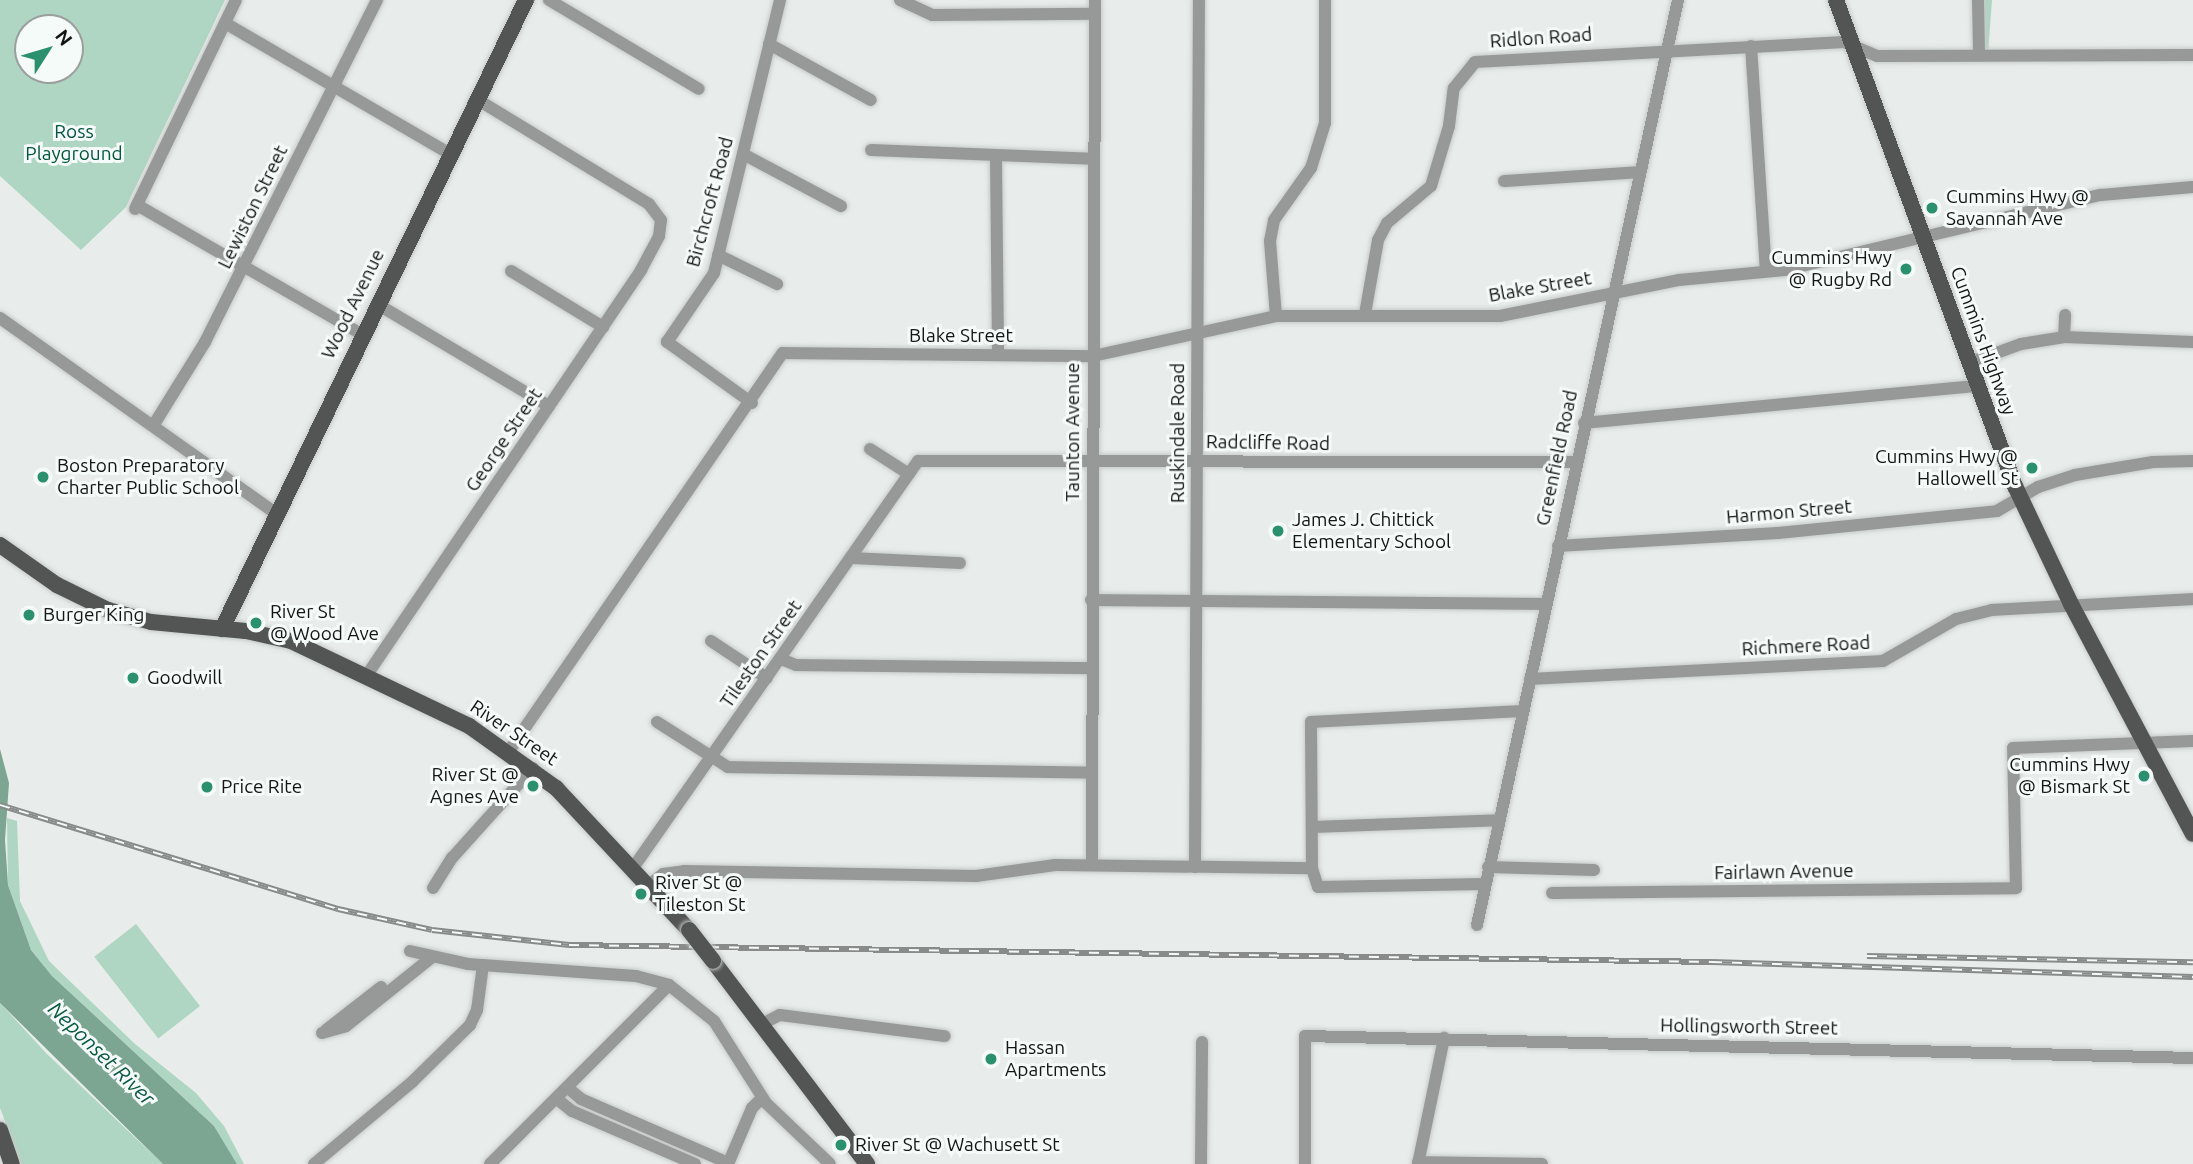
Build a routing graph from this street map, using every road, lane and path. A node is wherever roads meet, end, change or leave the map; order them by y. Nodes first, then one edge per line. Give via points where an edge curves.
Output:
1 (236, 0) edge
2 (377, 0) edge
3 (526, 0) edge
4 (549, 0) edge
5 (780, 0) edge
6 (900, 0) edge
7 (993, 0) edge
8 (1095, 0) edge
9 (1199, 0) edge
10 (1325, 0) edge
11 (1678, 0) edge
12 (1836, 0) edge
13 (1978, 0) edge
14 (1095, 14) junction
15 (994, 15) junction
16 (225, 23) junction
17 (769, 44) junction
18 (1751, 46) junction
19 (1854, 46) junction
20 (1670, 49) junction
21 (1979, 53) junction
22 (2193, 55) edge
23 (333, 86) junction
24 (699, 89) dead end
25 (478, 100) junction
26 (871, 100) dead end
27 (872, 150) dead end
28 (450, 154) junction
29 (743, 154) junction
30 (996, 158) junction
31 (1093, 159) junction
32 (1639, 172) junction
33 (1504, 181) dead end
34 (2193, 187) edge
35 (841, 206) dead end
36 (1924, 239) junction
37 (718, 256) junction
38 (245, 268) junction
39 (511, 271) dead end
40 (1766, 271) junction
41 (776, 284) dead end
42 (1614, 293) junction
43 (377, 304) junction
44 (1365, 314) junction
45 (2065, 315) dead end
46 (1276, 316) junction
47 (0, 318) edge
48 (603, 327) junction
49 (1198, 333) junction
50 (362, 334) junction
51 (2064, 337) junction
52 (2193, 342) edge
53 (998, 355) junction
54 (1093, 356) junction
55 (1969, 363) junction
56 (1977, 386) junction
57 (752, 403) junction
58 (549, 406) junction
59 (1584, 423) junction
60 (153, 426) junction
61 (870, 449) dead end
62 (1093, 460) junction
63 (918, 461) joint
64 (1197, 461) junction
65 (1575, 461) junction
66 (2193, 461) edge
67 (909, 474) junction
68 (2020, 498) junction
69 (275, 513) junction
70 (0, 545) edge
71 (1558, 545) junction
72 (852, 558) junction
73 (960, 563) dead end
74 (2193, 599) edge
75 (1091, 600) junction
76 (1197, 601) junction
77 (1545, 604) junction
78 (2071, 604) junction
79 (222, 629) junction
80 (711, 641) dead end
81 (781, 659) junction
82 (1092, 668) junction
83 (367, 675) junction
84 (767, 678) junction
85 (1530, 679) junction
86 (1521, 711) junction
87 (657, 722) dead end
88 (2193, 741) edge
89 (2143, 743) junction
90 (509, 751) junction
91 (711, 759) junction
92 (533, 768) junction
93 (1091, 773) junction
94 (1499, 820) junction
95 (1312, 828) junction
96 (2193, 834) edge
97 (1092, 865) junction
98 (1195, 867) junction
99 (1488, 867) junction
100 (633, 868) junction
101 (1312, 868) junction
102 (1594, 870) dead end
103 (1484, 884) junction
104 (649, 885) junction
105 (433, 888) dead end
106 (1552, 892) dead end
107 (1477, 925) dead end
108 (422, 954) junction
109 (483, 965) junction
110 (669, 985) junction
111 (762, 1024) junction
112 (945, 1036) dead end
113 (1444, 1038) junction
114 (1202, 1042) dead end
115 (2193, 1058) edge
116 (568, 1088) junction
117 (762, 1098) junction
118 (557, 1099) junction
119 (0, 1130) edge
120 (3, 1148) edge
121 (728, 1163) edge
122 (864, 1163) edge
123 (1418, 1163) edge
124 (12, 1164) edge
125 (314, 1164) edge
126 (490, 1164) edge
127 (695, 1164) edge
128 (830, 1164) edge
129 (1201, 1164) edge
130 (1305, 1164) edge
131 (1542, 1164) edge

1 - 16 street
2 - 23 street, Lewiston Street
3 - 25 main road, Wood Avenue
4 - 24 street
5 - 17 street, Birchcroft Road
6 - 15 street via 932,15
7 - 15 street
8 - 14 street, Taunton Avenue
9 - 49 street, Ruskindale Road
10 - 46 street via 1325,123 1311,168 1274,220 1270,241
11 - 20 street, Greenfield Road
12 - 19 main road, Cummins Highway
13 - 21 street
14 - 15 street
14 - 31 street, Taunton Avenue
16 - 23 street
16 - 38 street via 136,207
17 - 26 street
17 - 29 street, Birchcroft Road
18 - 19 street, Ridlon Road via 1844,42
18 - 20 street, Ridlon Road
18 - 40 street
19 - 21 street, Ridlon Road via 1877,56
19 - 36 main road, Cummins Highway
20 - 32 street, Greenfield Road
20 - 44 street, Ridlon Road via 1475,62 1465,70 1454,88 1449,126 1431,186 1387,223 1378,240
21 - 22 street, Ridlon Road
23 - 28 street
23 - 38 street, Lewiston Street
25 - 28 main road, Wood Avenue
25 - 48 street, George Street via 625,187 658,212 659,236
27 - 30 street
28 - 43 main road, Wood Avenue
29 - 35 street
29 - 37 street, Birchcroft Road
30 - 31 street
30 - 53 street
31 - 54 street, Taunton Avenue
32 - 33 street
32 - 42 street, Greenfield Road
34 - 36 street, Blake Street via 2101,195
36 - 40 street, Blake Street
36 - 55 main road, Cummins Highway
37 - 41 street
37 - 57 street, Birchcroft Road via 713,273 667,342
38 - 50 street
38 - 60 street, Lewiston Street
39 - 48 street
40 - 42 street, Blake Street via 1679,279
42 - 44 street, Blake Street via 1500,316
42 - 59 street, Greenfield Road
43 - 50 main road, Wood Avenue
43 - 58 street
44 - 46 street, Blake Street
45 - 51 street
46 - 49 street, Blake Street
47 - 60 street
48 - 58 street, George Street
49 - 54 street, Blake Street
49 - 64 street, Ruskindale Road
50 - 69 main road, Wood Avenue
51 - 52 street
51 - 55 street via 2021,344
53 - 54 street, Blake Street
53 - 57 street, Blake Street via 783,353
54 - 62 street, Taunton Avenue
55 - 56 main road, Cummins Highway
56 - 59 street
56 - 68 main road, Cummins Highway
57 - 90 street, Blake Street
58 - 83 street, George Street
59 - 65 street, Greenfield Road
60 - 69 street
61 - 67 street
62 - 63 street, Radcliffe Road
62 - 64 street, Radcliffe Road
62 - 75 street, Taunton Avenue
63 - 67 street, Tileston Street
64 - 65 street, Radcliffe Road
64 - 76 street, Ruskindale Road
65 - 71 street, Greenfield Road
66 - 68 street, Harmon Street via 2153,462 2075,475
67 - 72 street, Tileston Street
68 - 71 street, Harmon Street via 1997,511 1778,533
68 - 78 main road, Cummins Highway
69 - 79 main road, Wood Avenue
70 - 79 main road, River Street via 57,585 108,610 164,624
71 - 77 street, Greenfield Road
72 - 73 street
72 - 81 street, Tileston Street
74 - 78 street, Richmere Road
75 - 76 street
75 - 82 street, Taunton Avenue
76 - 77 street
76 - 98 street, Ruskindale Road
77 - 85 street, Greenfield Road
78 - 85 street, Richmere Road via 1971,614 1883,661
78 - 89 main road, Cummins Highway
79 - 83 main road, River Street via 291,641
80 - 84 street
81 - 82 street via 796,664
81 - 84 street, Tileston Street
82 - 93 street, Taunton Avenue
83 - 90 main road, River Street
84 - 91 street, Tileston Street
85 - 86 street, Greenfield Road
86 - 94 street, Greenfield Road
86 - 95 street via 1311,722
87 - 91 street
88 - 89 street
89 - 96 main road, Cummins Highway
89 - 106 street, Fairlawn Avenue via 2013,748 2016,888
90 - 92 main road, River Street
91 - 93 street via 734,767
91 - 100 street, Tileston Street
92 - 100 main road, River Street
92 - 105 street via 452,858
93 - 97 street, Taunton Avenue
94 - 95 street
94 - 99 street, Greenfield Road
95 - 101 street
97 - 98 street
97 - 104 street via 1036,866 976,876 684,871 663,874
98 - 101 street
99 - 102 street
99 - 103 street, Greenfield Road
100 - 104 main road, River Street
101 - 103 street via 1314,883 1324,890
103 - 107 street, Greenfield Road
104 - 111 main road, River Street, bridge
108 - 108 street via 322,1033 346,1026
108 - 109 street
109 - 110 street via 636,976
109 - 125 street via 477,1010 470,1025 412,1082
110 - 116 street
110 - 117 street via 692,1000 719,1028
111 - 112 street via 780,1015
111 - 122 main road, River Street
113 - 115 street, Hollingsworth Street
113 - 123 street
113 - 130 street, Hollingsworth Street via 1305,1035
114 - 129 street
116 - 118 street
116 - 121 street via 581,1099
117 - 121 street via 752,1108
117 - 128 street
118 - 126 street
118 - 127 street via 572,1111
119 - 120 main road
120 - 124 main road
123 - 131 street

